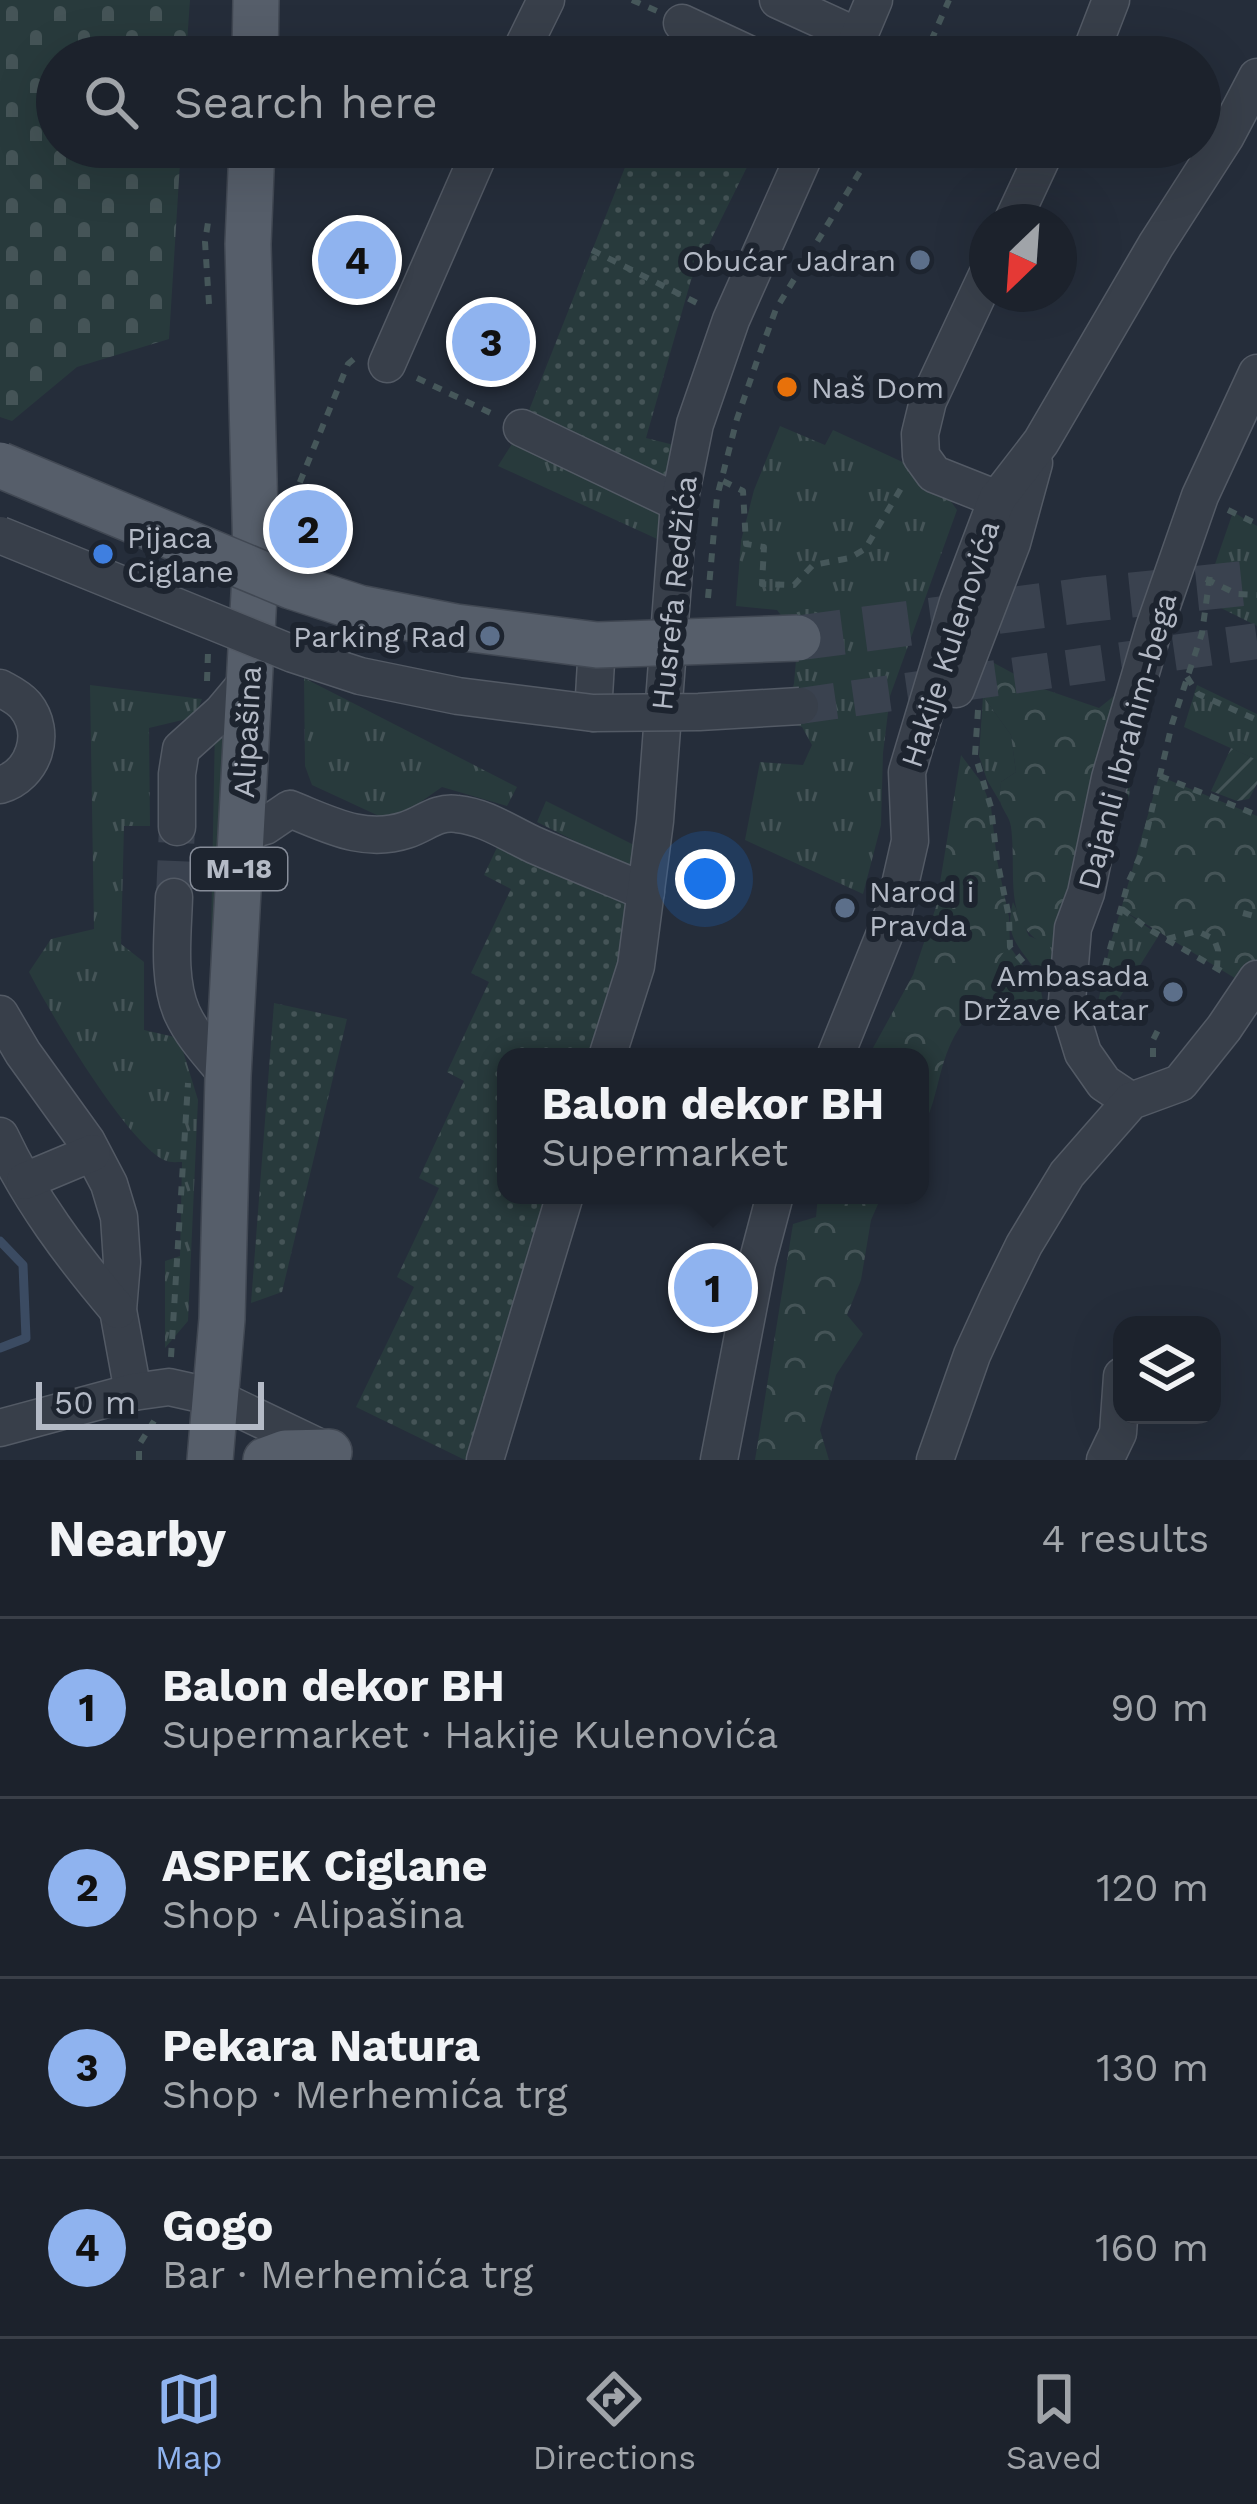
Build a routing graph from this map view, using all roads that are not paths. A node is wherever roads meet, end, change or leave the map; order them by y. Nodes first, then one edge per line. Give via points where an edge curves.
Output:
1 (256, 0) edge
2 (545, 0) edge
3 (778, 0) edge
4 (874, 0) edge
5 (1111, 0) edge
6 (682, 23) dead end
7 (255, 36) edge
8 (528, 36) edge
9 (710, 36) edge
10 (836, 36) edge
11 (859, 36) edge
12 (1097, 36) edge
13 (1257, 77) edge
14 (1221, 144) edge
15 (251, 168) edge
16 (473, 168) edge
17 (799, 168) edge
18 (1037, 168) edge
19 (1205, 168) edge
20 (1020, 204) edge
21 (970, 312) edge
22 (387, 364) road end
23 (1257, 373) edge
24 (522, 428) road end
25 (1041, 442) junction
26 (0, 465) edge
27 (997, 500) junction
28 (679, 503) junction
29 (0, 535) edge
30 (798, 638) tunnel mouth
31 (597, 645) junction
32 (248, 681) junction
33 (0, 688) edge
34 (800, 706) tunnel mouth
35 (592, 713) junction
36 (0, 785) edge
37 (177, 827) tunnel mouth
38 (241, 833) junction
39 (910, 842) junction
40 (646, 892) junction
41 (174, 897) tunnel mouth
42 (1254, 984) edge
43 (0, 1014) edge
44 (610, 1048) edge
45 (839, 1048) edge
46 (228, 1076) junction
47 (1131, 1101) junction
48 (0, 1136) edge
49 (92, 1153) junction
50 (25, 1181) junction
51 (562, 1204) edge
52 (773, 1204) edge
53 (118, 1310) junction
54 (133, 1393) junction
55 (214, 1397) junction
56 (1119, 1424) edge
57 (0, 1428) edge
58 (338, 1456) edge
59 (210, 1460) edge
60 (266, 1460) edge
61 (485, 1460) edge
62 (719, 1460) edge
63 (935, 1460) edge
64 (1105, 1460) edge

1 - 7 main road
2 - 8 street
3 - 10 street
4 - 11 street
5 - 12 street
6 - 9 street
13 - 14 street, Hakije Kulenovića
15 - 32 main road, Alipašina / M-18 via 256,557
16 - 22 street
17 - 28 street, Husrefa Redžića via 731,320 695,424
18 - 20 street
19 - 25 street, Hakije Kulenovića
21 - 27 street via 928,401 921,456 934,474
23 - 47 street, Dajanli Ibrahim-bega via 1200,496 1199,569 1154,628 1073,928 1067,1001 1083,1053 1104,1083
24 - 28 street
25 - 27 street, Hakije Kulenovića
25 - 39 street
26 - 31 main road, bridge via 359,608
27 - 39 street, Hakije Kulenovića via 907,772
28 - 40 street, Husrefa Redžića
29 - 35 street, bridge via 360,676
30 - 31 main road, bridge
31 - 35 street
32 - 37 street via 181,749
32 - 38 main road, Alipašina / M-18
33 - 36 street via 22,701 35,736 25,771
34 - 35 street, bridge
38 - 40 street via 290,809 381,836 451,813 490,822
38 - 46 main road, Alipašina / M-18
39 - 45 street, Hakije Kulenovića via 893,911
40 - 44 street, Husrefa Redžića via 636,966
41 - 46 street via 180,1009
42 - 47 street via 1180,1083
43 - 49 street
46 - 55 main road, Alipašina / M-18
47 - 63 street via 1067,1174 1024,1245
48 - 50 street
49 - 50 street
49 - 53 street via 119,1217
50 - 53 street
51 - 61 street
52 - 62 street
53 - 54 street
54 - 55 street via 170,1387
54 - 57 street
55 - 58 street
55 - 59 main road, Alipašina / M-18
56 - 64 street
58 - 60 main road

